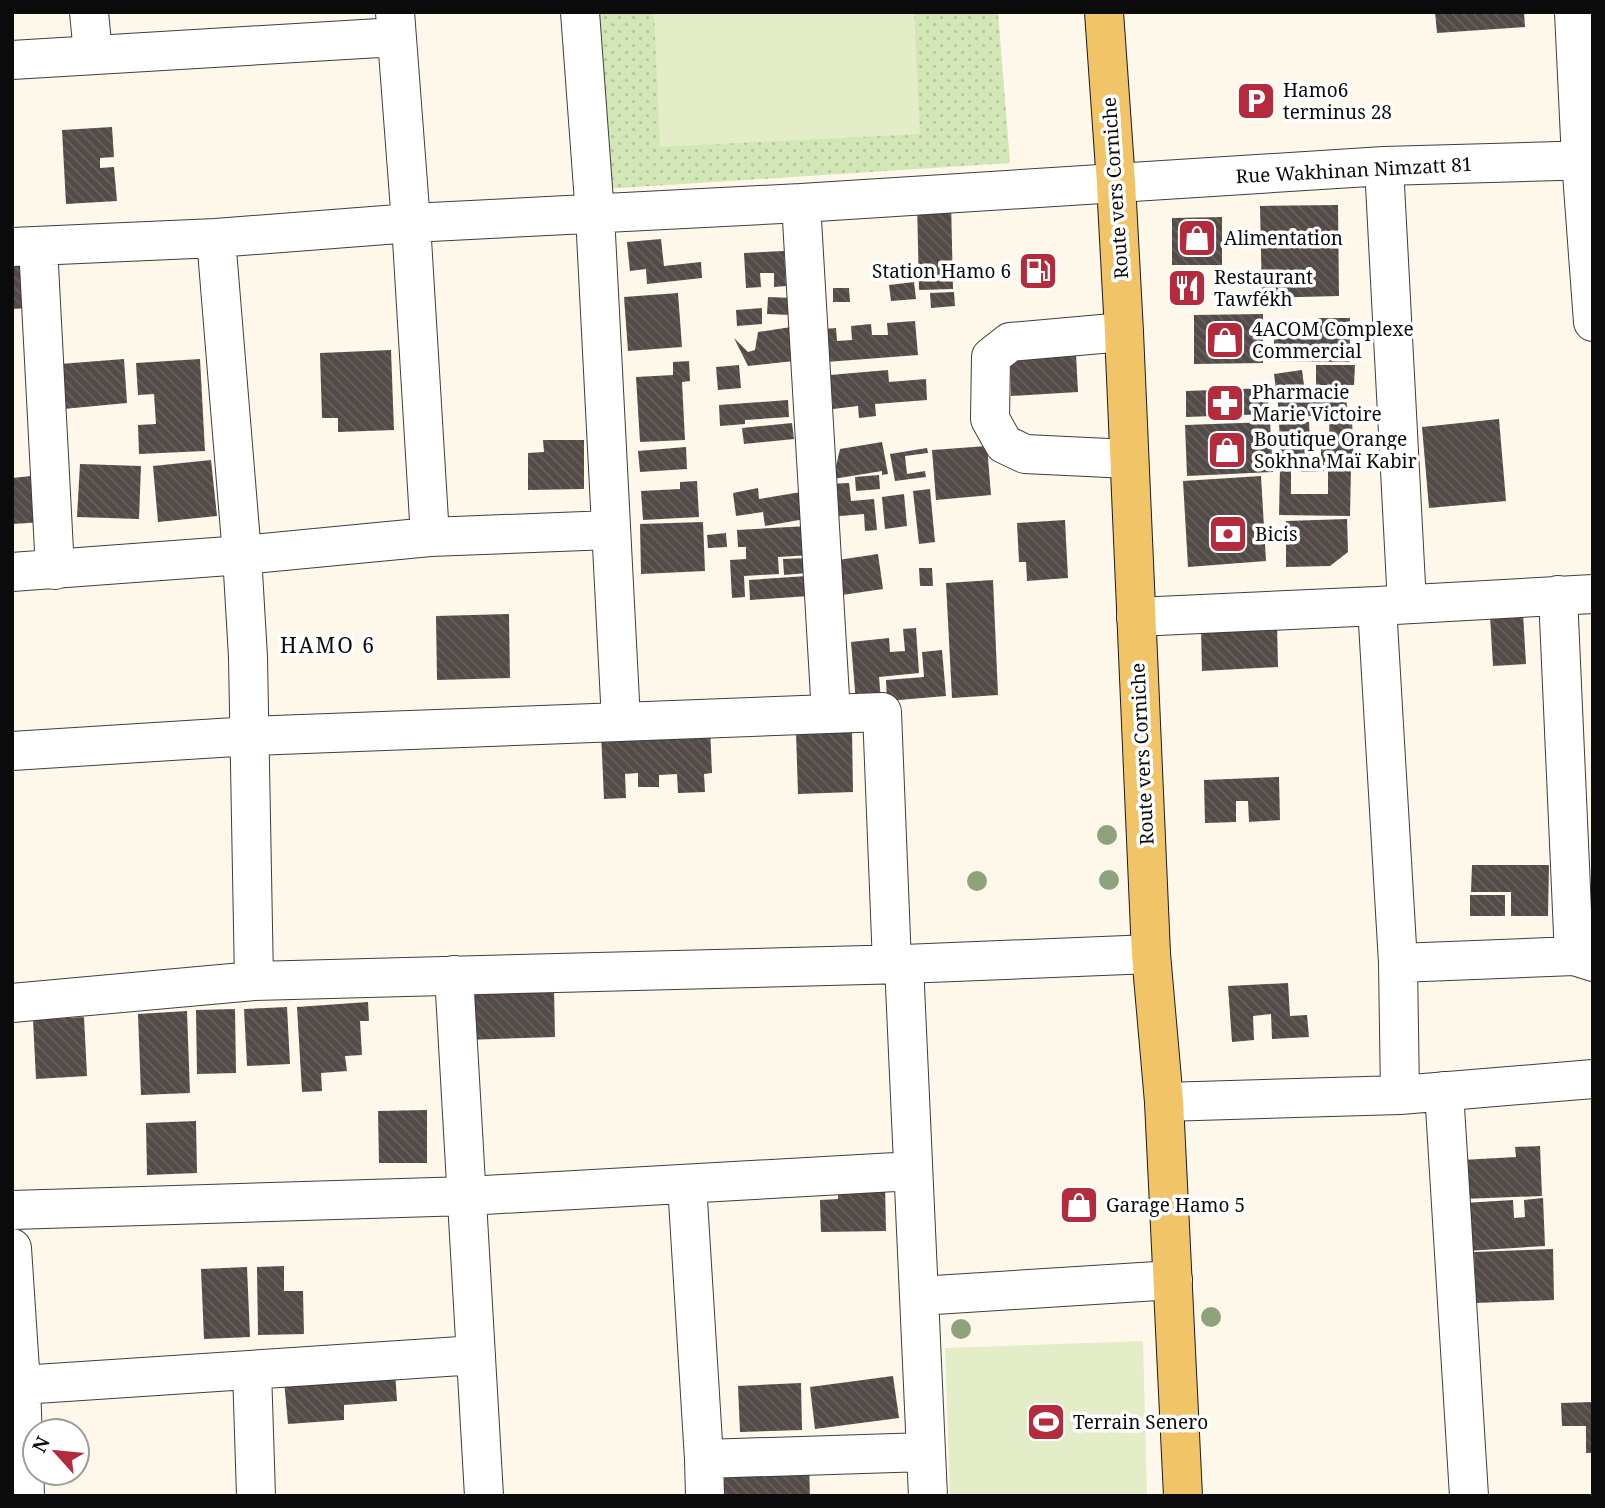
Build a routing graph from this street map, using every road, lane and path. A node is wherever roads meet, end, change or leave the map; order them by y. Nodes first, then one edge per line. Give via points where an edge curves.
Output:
1 (89, 12) edge
2 (580, 12) edge
3 (1104, 12) edge
4 (1574, 12) edge
5 (396, 24) edge
6 (93, 54) junction
7 (12, 60) edge
8 (1587, 160) edge
9 (1384, 166) junction
10 (1116, 183) junction
11 (801, 203) junction
12 (595, 215) junction
13 (411, 223) junction
14 (216, 238) junction
15 (25, 247) edge
16 (1593, 322) edge
17 (1124, 332) junction
18 (1129, 459) junction
19 (610, 530) junction
20 (430, 537) junction
21 (242, 555) junction
22 (55, 570) junction
23 (12, 572) edge
24 (1575, 594) edge
25 (1392, 605) junction
26 (1136, 617) junction
27 (831, 714) junction
28 (621, 722) junction
29 (251, 736) junction
30 (12, 751) edge
31 (1151, 954) junction
32 (1583, 959) edge
33 (1398, 963) junction
34 (898, 964) junction
35 (454, 975) junction
36 (254, 981) junction
37 (12, 1003) edge
38 (1593, 1079) edge
39 (1444, 1091) junction
40 (1400, 1095) junction
41 (1164, 1102) junction
42 (914, 1171) junction
43 (687, 1184) junction
44 (467, 1196) junction
45 (12, 1210) edge
46 (12, 1248) edge
47 (1172, 1280) junction
48 (919, 1296) junction
49 (476, 1355) junction
50 (251, 1370) junction
51 (21, 1385) junction
52 (926, 1452) junction
53 (705, 1477) edge
54 (25, 1496) edge
55 (256, 1496) edge
56 (484, 1496) edge
57 (928, 1496) edge
58 (1183, 1496) edge
59 (1469, 1496) edge

1 - 6 street
2 - 12 street
3 - 10 main road, Route vers Corniche
4 - 8 street
5 - 6 street
5 - 13 street
6 - 7 street
8 - 9 street, Rue Wakhinan Nimzatt 81
8 - 16 street
9 - 10 street, Rue Wakhinan Nimzatt 81
9 - 25 street
10 - 11 street, Rue Wakhinan Nimzatt 81
10 - 17 main road, Route vers Corniche
11 - 12 street, Rue Wakhinan Nimzatt 81
11 - 27 street
12 - 13 street, Rue Wakhinan Nimzatt 81
12 - 19 street
13 - 14 street, Rue Wakhinan Nimzatt 81
13 - 20 street
14 - 15 street, Rue Wakhinan Nimzatt 81
14 - 21 street
15 - 22 street
17 - 18 main road, Route vers Corniche
17 - 18 street via 1010,342 991,357 990,419 1004,444 1025,454
18 - 26 main road, Route vers Corniche
19 - 20 street
19 - 28 street
20 - 21 street
21 - 22 street
21 - 29 street
22 - 23 street
24 - 25 street
24 - 32 street
25 - 26 street
25 - 33 street
26 - 31 main road, Route vers Corniche
27 - 28 street
27 - 34 street via 882,712
28 - 29 street
29 - 30 street
29 - 36 street
31 - 34 street
31 - 41 main road, Route vers Corniche
32 - 33 street
33 - 40 street
34 - 35 street
34 - 42 street
35 - 36 street
35 - 44 street
36 - 37 street
38 - 39 street
39 - 40 street
39 - 59 street
40 - 41 street
41 - 47 main road, Route vers Corniche
42 - 43 street
42 - 48 street
43 - 44 street
43 - 53 street
44 - 45 street
44 - 49 street
46 - 51 street
47 - 48 street
47 - 58 main road, Route vers Corniche
48 - 52 street
49 - 50 street
49 - 56 street
50 - 51 street
50 - 55 street
51 - 54 street
52 - 53 street
52 - 57 street

